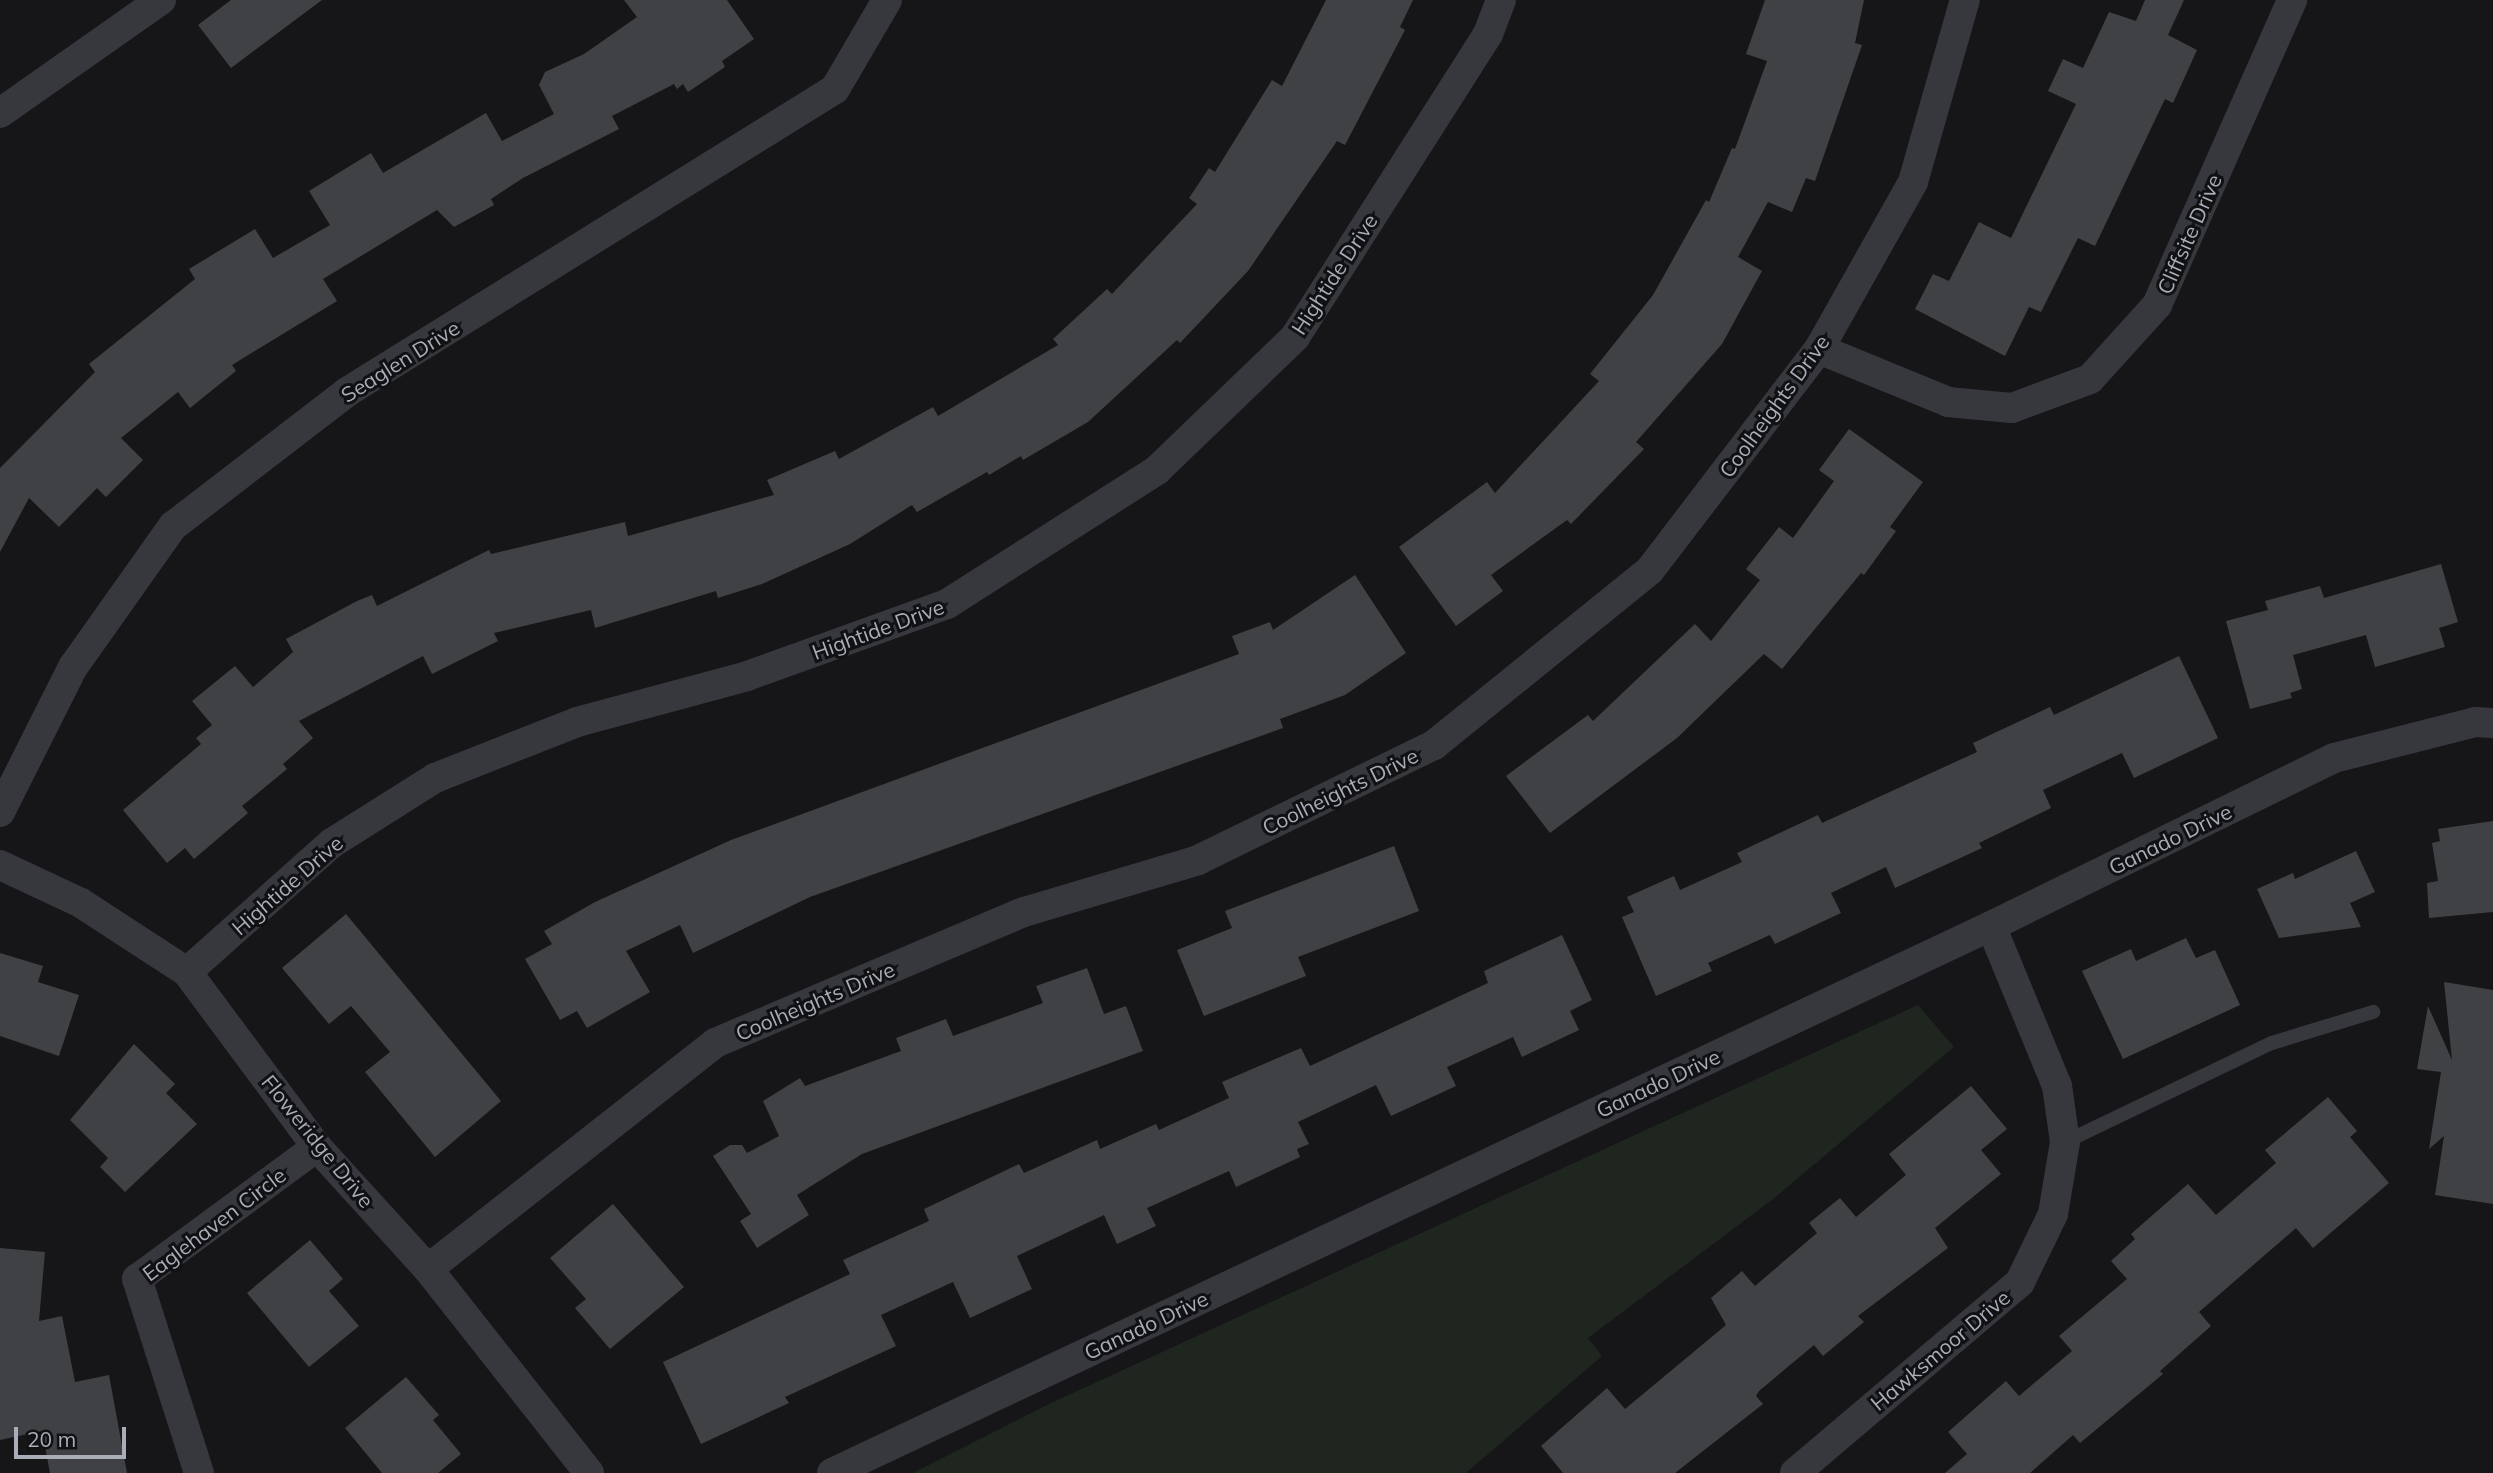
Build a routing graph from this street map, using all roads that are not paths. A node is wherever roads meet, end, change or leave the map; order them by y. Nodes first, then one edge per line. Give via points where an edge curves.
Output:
1 (161, 0) edge
2 (887, 0) edge
3 (1501, 0) edge
4 (1965, 0) edge
5 (2292, 0) edge
6 (0, 113) edge
7 (1819, 349) junction
8 (2493, 723) edge
9 (0, 812) edge
10 (0, 865) edge
11 (1991, 926) junction
12 (187, 972) junction
13 (2374, 1012) dead end
14 (2065, 1142) junction
15 (317, 1147) junction
16 (428, 1269) junction
17 (200, 1473) edge
18 (589, 1473) edge
19 (832, 1473) edge
20 (1796, 1473) edge

1 - 6 street
2 - 9 street, Seaglen Drive via 835,89 347,392 173,526 73,667
3 - 12 street, Hightide Drive via 1488,34 1295,337 1157,470 947,604 747,677 577,722 435,778 332,843
4 - 7 street, Coolheights Drive via 1913,182
5 - 7 street, Cliffsite Drive via 2158,305 2090,379 2012,408 1948,402
7 - 16 street, Coolheights Drive via 1650,570 1434,745 1198,860 1024,912 715,1043
8 - 11 street, Ganado Drive via 2475,722 2334,758
10 - 12 street, Floweridge Drive via 81,903
11 - 14 street, Hawksmoor Drive via 2057,1086
11 - 19 street, Ganado Drive
12 - 15 street, Floweridge Drive
13 - 14 lane via 2272,1044
14 - 20 street, Hawksmoor Drive via 2053,1214 2020,1282
15 - 16 street, Floweridge Drive
15 - 17 street, Eaglehaven Circle via 137,1279
16 - 18 street, Floweridge Drive

